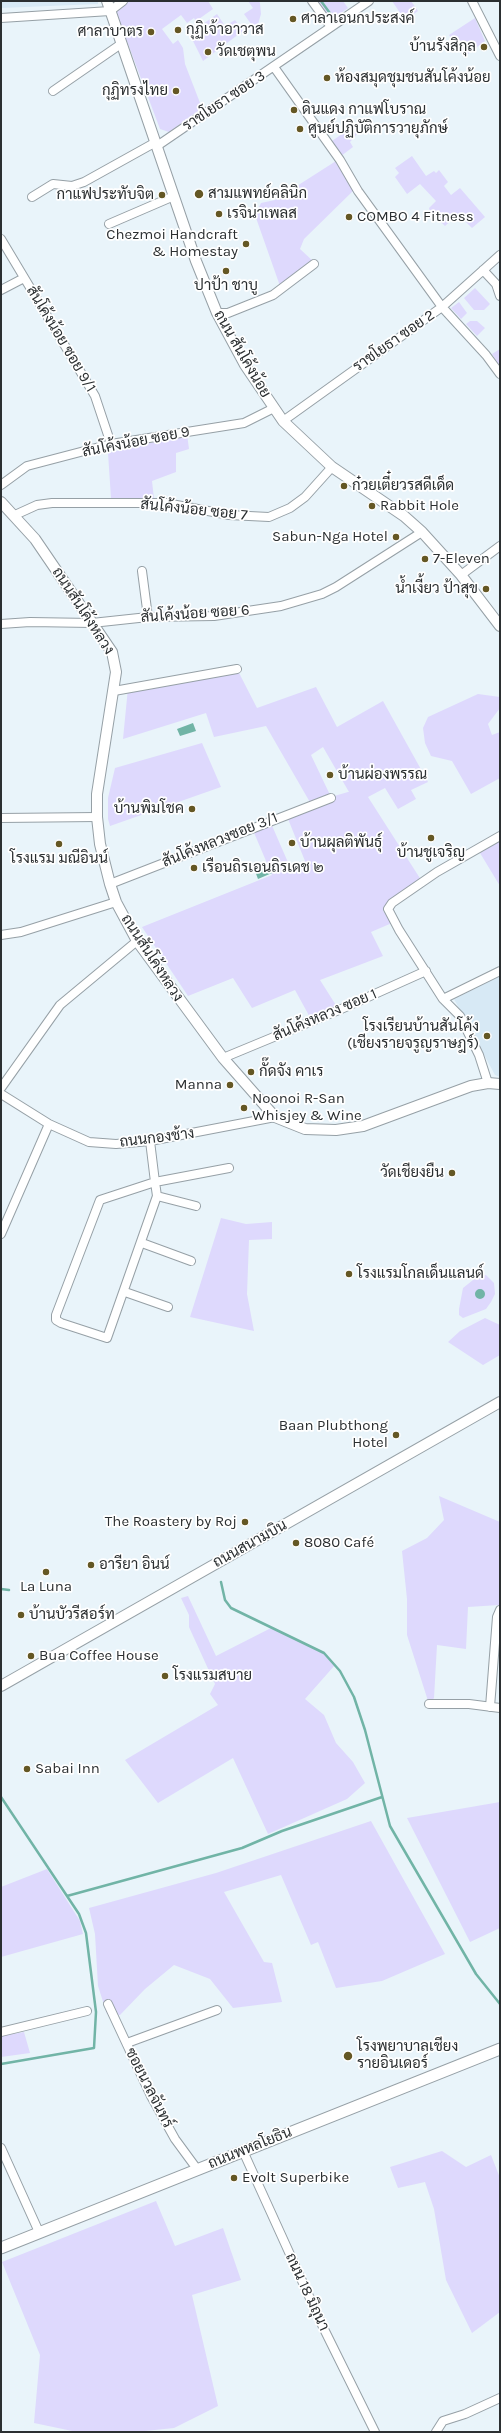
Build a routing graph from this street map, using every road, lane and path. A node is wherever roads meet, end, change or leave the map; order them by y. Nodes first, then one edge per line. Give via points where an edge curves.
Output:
1 (107, 1) edge
2 (124, 1) edge
3 (312, 1) edge
4 (369, 1) edge
5 (472, 1) edge
6 (110, 11) junction
7 (1, 18) edge
8 (331, 27) junction
9 (121, 44) junction
10 (500, 56) edge
11 (274, 67) junction
12 (53, 91) dead end
13 (156, 144) junction
14 (174, 196) junction
15 (32, 197) dead end
16 (109, 224) dead end
17 (1, 239) edge
18 (500, 255) edge
19 (314, 264) dead end
20 (483, 270) junction
21 (24, 278) junction
22 (1, 290) edge
23 (500, 296) edge
24 (442, 306) junction
25 (217, 313) junction
26 (500, 374) edge
27 (274, 408) junction
28 (283, 421) junction
29 (112, 444) junction
30 (332, 467) junction
31 (1, 485) edge
32 (1, 503) edge
33 (15, 515) junction
34 (422, 532) junction
35 (500, 546) edge
36 (142, 571) dead end
37 (461, 574) junction
38 (148, 617) junction
39 (92, 623) junction
40 (1, 624) edge
41 (500, 626) edge
42 (237, 669) dead end
43 (114, 691) junction
44 (331, 798) dead end
45 (97, 817) junction
46 (1, 818) edge
47 (500, 836) edge
48 (110, 884) junction
49 (116, 902) junction
50 (1, 935) edge
51 (137, 941) junction
52 (426, 971) junction
53 (500, 971) edge
54 (443, 999) junction
55 (223, 1058) junction
56 (488, 1083) junction
57 (500, 1084) edge
58 (1, 1088) edge
59 (1, 1094) edge
60 (275, 1117) junction
61 (49, 1124) junction
62 (150, 1141) junction
63 (229, 1168) dead end
64 (155, 1182) junction
65 (157, 1196) junction
66 (196, 1206) dead end
67 (1, 1234) edge
68 (142, 1243) junction
69 (191, 1261) dead end
70 (125, 1292) junction
71 (168, 1307) dead end
72 (500, 1402) edge
73 (500, 1610) edge
74 (1, 1686) edge
75 (429, 1704) dead end
76 (490, 1706) junction
77 (500, 1708) edge
78 (108, 2004) dead end
79 (217, 2010) dead end
80 (87, 2011) dead end
81 (1, 2032) edge
82 (127, 2043) junction
83 (500, 2049) edge
84 (1, 2148) edge
85 (243, 2151) junction
86 (197, 2169) junction
87 (39, 2232) junction
88 (1, 2248) edge
89 (500, 2398) edge
90 (375, 2432) edge
91 (436, 2432) edge

1 - 6 street, ถนน สันโค้งน้อย
2 - 6 street
3 - 8 street
4 - 8 street, ราชโยธา ซอย 3
5 - 10 street
6 - 7 street
6 - 9 street, ถนน สันโค้งน้อย
8 - 11 street, ราชโยธา ซอย 3
9 - 12 street
9 - 13 street, ถนน สันโค้งน้อย
11 - 13 street, ราชโยธา ซอย 3
11 - 24 street
13 - 14 street, ถนน สันโค้งน้อย
13 - 15 street, ราชโยธา ซอย 3 via 84,182 72,186 53,184
14 - 16 street
14 - 25 street, ถนน สันโค้งน้อย
17 - 21 street, สันโค้งน้อย ซอย 9/1
18 - 20 street, ราชโยธา ซอย 2
19 - 25 street via 273,294 228,313
20 - 23 street via 496,284
20 - 24 street, ราชโยธา ซอย 2
21 - 22 street
21 - 29 street, สันโค้งน้อย ซอย 9/1 via 95,396
24 - 26 street
24 - 28 street, ราชโยธา ซอย 2
25 - 27 street, ถนน สันโค้งน้อย via 245,365
27 - 28 street, ถนน สันโค้งน้อย
27 - 29 street, สันโค้งน้อย ซอย 9 via 244,423
28 - 30 street, ถนน สันโค้งน้อย
29 - 31 street, สันโค้งน้อย ซอย 9 via 28,466
30 - 33 street, สันโค้งน้อย ซอย 7 via 305,497 290,508 269,517 229,515 166,503 52,503 37,505
30 - 34 street, ถนน สันโค้งน้อย via 404,516
32 - 33 street, ถนนสันโค้งหลวง
33 - 39 street, ถนนสันโค้งหลวง via 35,539
34 - 37 street, ถนน สันโค้งน้อย
34 - 38 street, สันโค้งน้อย ซอย 6 via 336,587 305,600 214,616
35 - 37 street
36 - 38 street
37 - 41 street, ถนน สันโค้งน้อย
38 - 39 street, สันโค้งน้อย ซอย 6
39 - 40 street, สันโค้งน้อย ซอย 6
39 - 43 street, ถนนสันโค้งหลวง via 112,652 116,672
42 - 43 street
43 - 45 street, ถนนสันโค้งหลวง via 97,794
44 - 48 street, สันโค้งหลวงซอย 3/1
45 - 46 street
45 - 48 street, ถนนสันโค้งหลวง
47 - 52 street via 437,872 392,903 388,909
48 - 49 street, ถนนสันโค้งหลวง
49 - 50 street via 21,932
49 - 51 street, ถนนสันโค้งหลวง
51 - 55 street, ถนนสันโค้งหลวง
51 - 58 street via 60,1005
52 - 54 street
52 - 55 street, สันโค้งหลวง ซอย 1
53 - 54 street
54 - 56 street via 460,1016 479,1055
55 - 60 street, ถนนสันโค้งหลวง
56 - 57 street, ถนนสันโค้งหลวง
56 - 60 street, ถนนสันโค้งหลวง via 440,1096 363,1126 336,1130 305,1129 284,1123
59 - 61 street, ถนนกองช้าง
60 - 62 street, ถนนกองช้าง
61 - 62 street, ถนนกองช้าง via 89,1142 116,1144
61 - 67 street
62 - 64 street
63 - 64 street
64 - 65 street
64 - 70 street via 100,1200 56,1320 107,1338
65 - 66 street
65 - 68 street
68 - 69 street
68 - 70 street
70 - 71 street
72 - 74 street, ถนนสนามบิน
73 - 76 street via 497,1617
75 - 76 street
76 - 77 street
78 - 82 street, ซอยนวลจันทร์
79 - 82 street
80 - 81 street
82 - 86 street, ซอยนวลจันทร์ via 151,2096 175,2139
83 - 85 main road, ถนนพหลโยธิน
84 - 87 street
85 - 86 main road, ถนนพหลโยธิน
85 - 90 street, ถนน 18 มิถุนา via 323,2327
86 - 87 main road, ถนนพหลโยธิน
87 - 88 main road, ถนนพหลโยธิน
89 - 91 street via 443,2422

